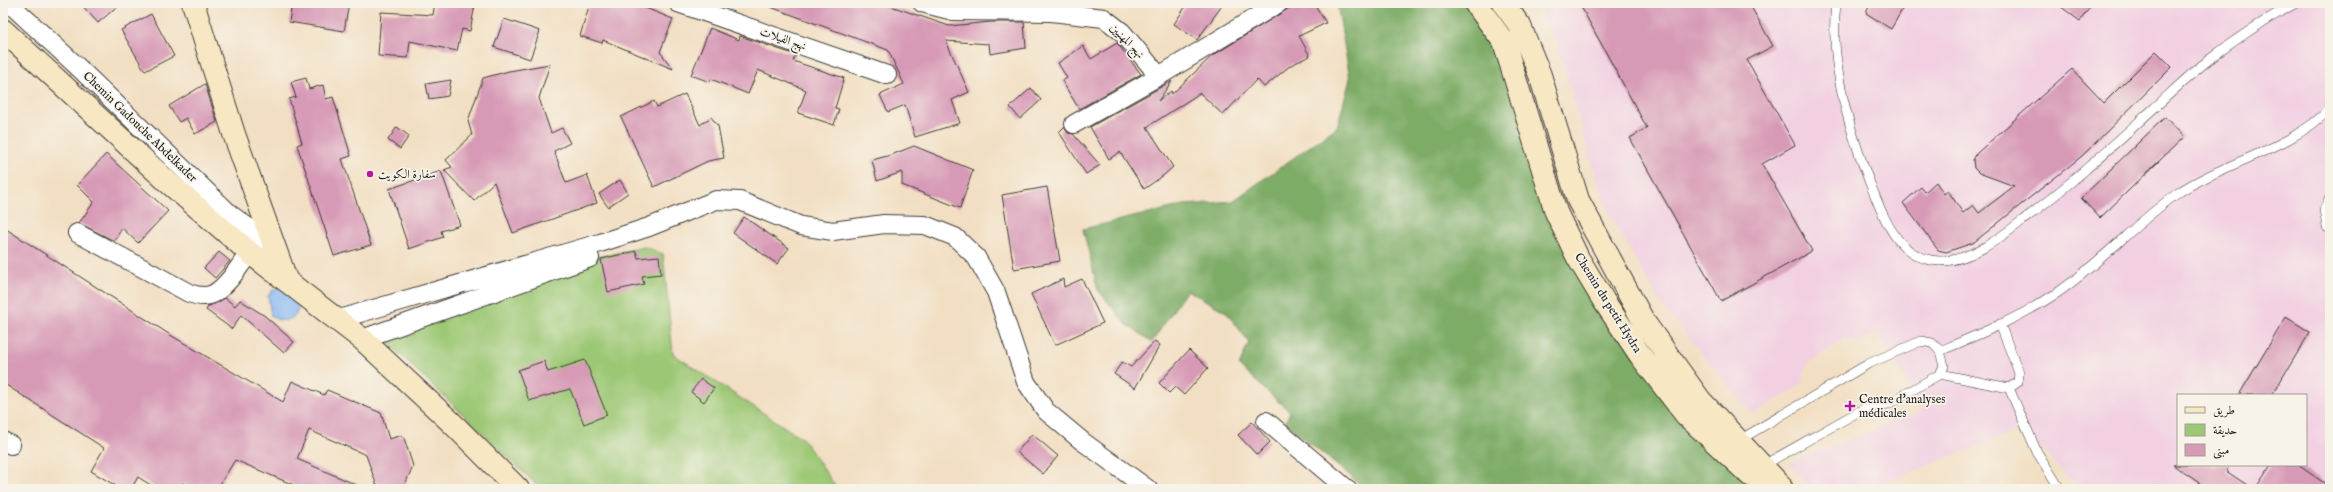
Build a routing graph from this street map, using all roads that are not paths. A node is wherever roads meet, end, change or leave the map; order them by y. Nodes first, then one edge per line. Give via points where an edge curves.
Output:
1 (9, 3) edge
2 (193, 3) edge
3 (678, 3) edge
4 (922, 3) edge
5 (1279, 3) edge
6 (1475, 3) edge
7 (1503, 3) edge
8 (1836, 3) edge
9 (2296, 3) edge
10 (3, 30) edge
11 (887, 75) dead end
12 (1159, 76) junction
13 (2330, 108) edge
14 (1074, 124) dead end
15 (2330, 198) edge
16 (649, 227) junction
17 (2330, 229) edge
18 (77, 233) dead end
19 (260, 245) junction
20 (336, 320) junction
21 (2000, 324) junction
22 (362, 338) junction
23 (1940, 351) junction
24 (1940, 374) junction
25 (2009, 388) junction
26 (1266, 421) dead end
27 (1729, 446) junction
28 (1757, 470) junction
29 (518, 489) edge
30 (1148, 489) edge
31 (1348, 489) edge
32 (1783, 489) edge
33 (2060, 489) edge

1 - 19 street, Chemin Gadouche Abdelkader
2 - 19 main road via 234,134
3 - 11 street, نهج الفيلات
4 - 12 street, نهج المهنيين via 953,11 1051,12 1104,18 1122,32
5 - 12 street
6 - 27 main road, Chemin du petit Hydra via 1504,42 1556,212 1578,258 1640,355 1686,415
7 - 27 main road, Chemin du petit Hydra via 1520,26 1540,75 1578,200 1591,226 1644,322 1700,400
8 - 9 lane via 1834,24 1837,65 1861,161 1883,216 1900,244 1922,258 1941,261 1966,256 1997,239 2062,191 2205,63 2271,16
10 - 19 main road via 169,183
12 - 14 street
13 - 21 lane via 2288,139 2210,174 2178,193 2056,293
15 - 17 lane via 2324,210 2327,227
16 - 20 street
16 - 22 street via 598,255
16 - 30 street via 716,200 740,201 800,226 833,231 884,224 925,225 954,237 976,257 996,292 1026,382 1046,411
18 - 19 street via 200,297 221,288
19 - 20 main road via 286,279
20 - 22 main road
21 - 23 lane
21 - 25 lane via 2019,373 2018,382
22 - 29 main road
23 - 24 lane via 1944,366
23 - 27 lane via 1932,343 1921,341 1875,361
24 - 25 lane
24 - 28 lane via 1888,404 1865,408
25 - 33 lane via 2037,452
26 - 31 street
27 - 28 main road, Chemin du petit Hydra
28 - 32 main road, Chemin du petit Hydra

